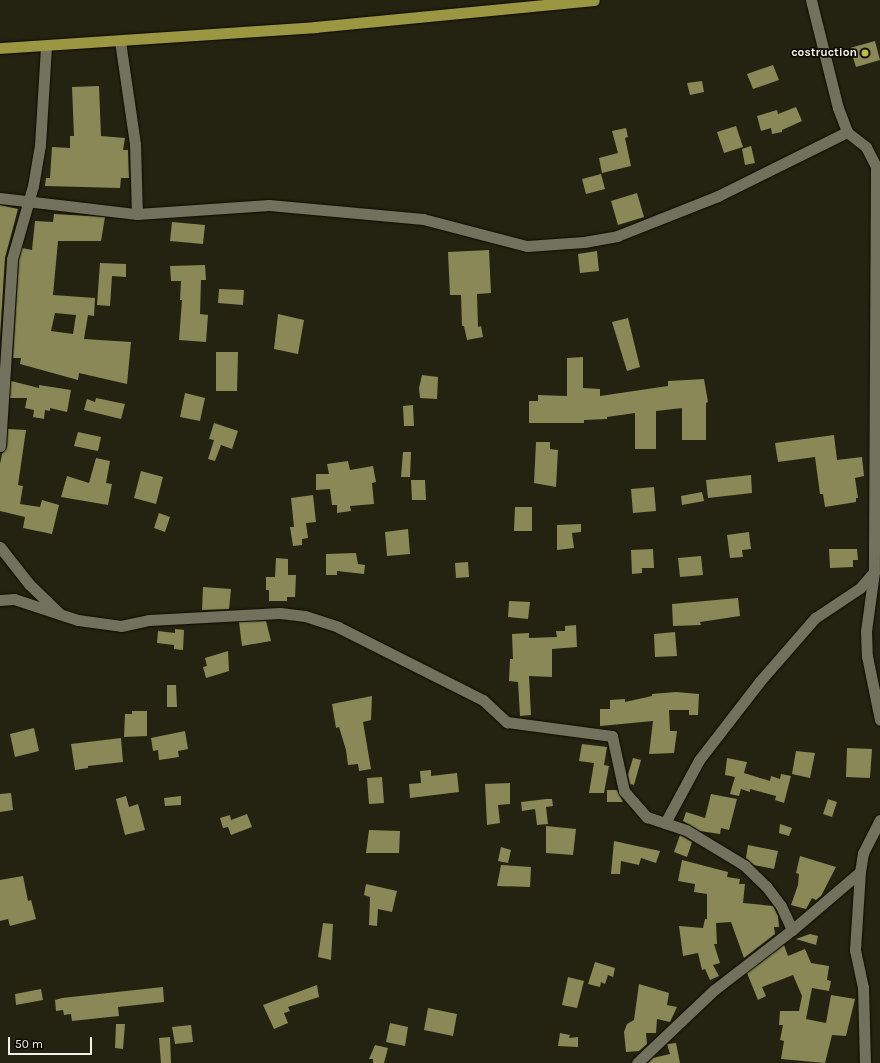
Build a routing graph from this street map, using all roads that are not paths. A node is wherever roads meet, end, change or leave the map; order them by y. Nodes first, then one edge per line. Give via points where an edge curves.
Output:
1 (590, 0) edge
2 (810, 0) edge
3 (120, 41) junction
4 (46, 46) junction
5 (0, 48) edge
6 (847, 132) junction
7 (871, 154) junction
8 (880, 164) edge
9 (0, 198) edge
10 (28, 201) junction
11 (137, 214) junction
12 (0, 446) edge
13 (0, 547) edge
14 (877, 571) edge
15 (0, 600) edge
16 (61, 615) junction
17 (880, 720) edge
18 (880, 820) edge
19 (665, 823) junction
20 (860, 872) junction
21 (792, 930) junction
22 (637, 1063) edge
23 (865, 1063) edge

1 - 3 main road via 316,27
2 - 6 street via 838,108
3 - 4 main road
3 - 11 street via 135,144
4 - 5 main road
4 - 10 street via 40,145
6 - 7 street
6 - 11 street via 718,196 617,236 584,242 527,246 423,219 269,205
7 - 8 street
7 - 14 street via 876,167
9 - 10 street
10 - 11 street
10 - 12 street via 12,259
13 - 16 street via 30,584
14 - 17 street via 866,631 867,656
14 - 19 street via 860,588 815,618 760,681 699,760
15 - 16 street via 14,599
16 - 19 street via 121,626 149,620 280,613 317,619 338,627 483,700 507,722 612,736 624,791 647,817
18 - 20 street via 863,853
19 - 21 street via 686,830 744,865 766,886 781,906
20 - 21 street
20 - 23 street via 855,950 863,987
21 - 22 street via 714,990

